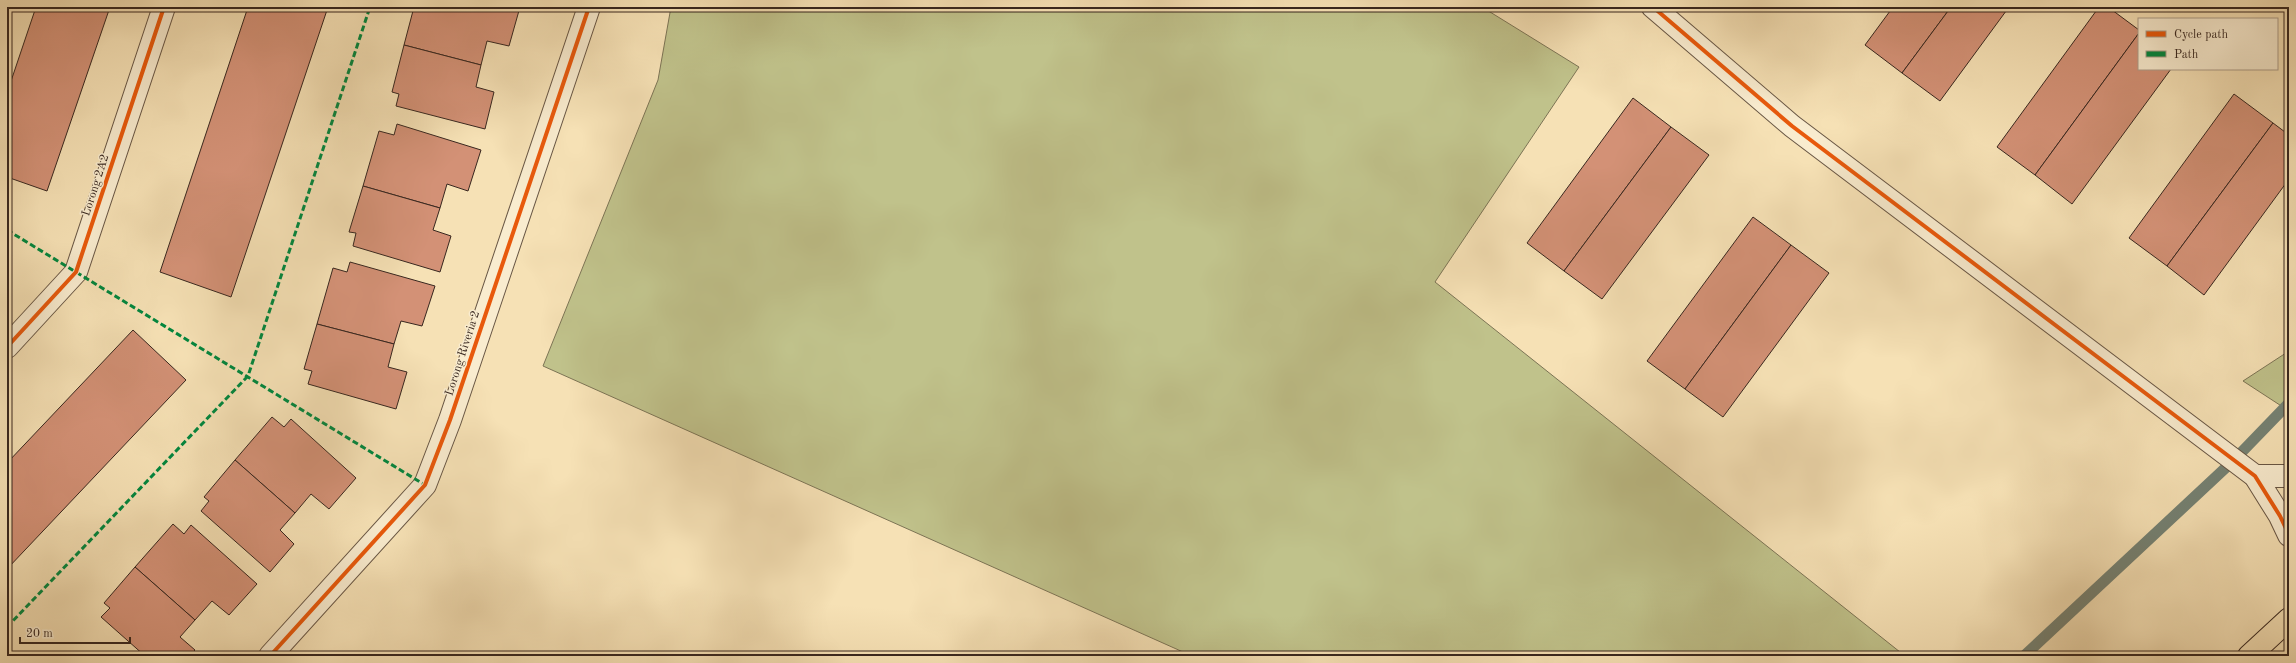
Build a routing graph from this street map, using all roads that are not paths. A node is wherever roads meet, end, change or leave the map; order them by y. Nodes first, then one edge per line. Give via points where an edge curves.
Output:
1 (164, 7) edge
2 (589, 7) edge
3 (1653, 7) edge
4 (7, 347) edge
5 (2254, 476) junction
6 (2289, 476) edge
7 (2289, 535) edge
8 (2289, 619) edge
9 (270, 656) edge
10 (2249, 656) edge

1 - 4 street, Lorong 2A2 via 76,272
2 - 9 street, Lorong Riveria 2 via 450,420 425,485
3 - 5 street via 1792,126
5 - 6 street
5 - 7 street
8 - 10 highway

